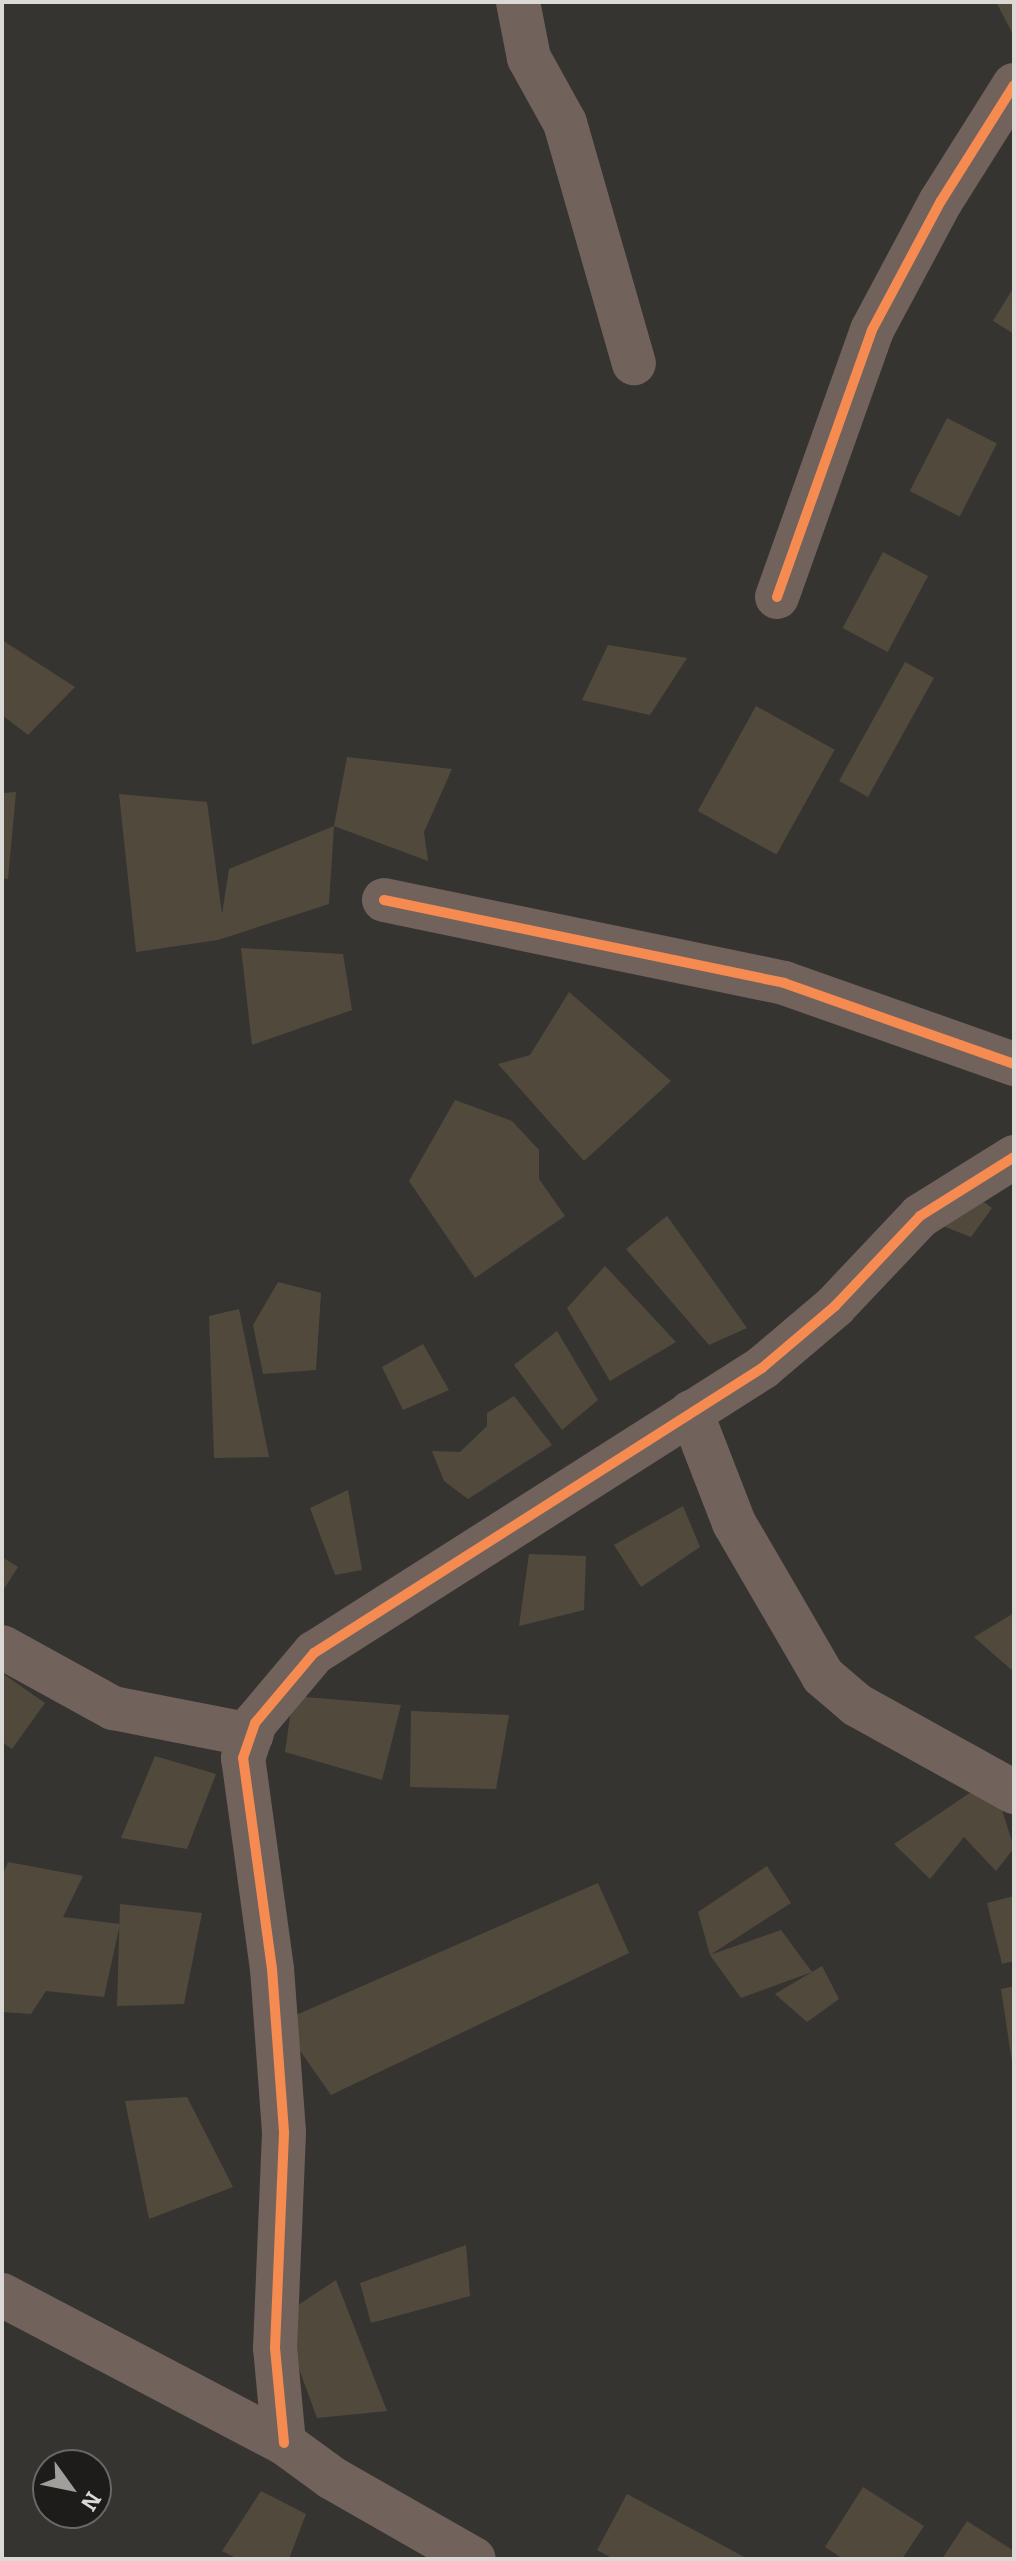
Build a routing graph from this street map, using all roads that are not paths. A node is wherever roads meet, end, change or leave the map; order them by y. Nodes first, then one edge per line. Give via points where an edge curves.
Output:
1 (518, 2) edge
2 (1014, 85) edge
3 (634, 363) dead end
4 (777, 597) dead end
5 (384, 900) dead end
6 (1014, 1064) edge
7 (1014, 1157) edge
8 (691, 1412) junction
9 (2, 1647) edge
10 (251, 1735) junction
11 (1014, 1792) edge
12 (2, 2295) edge
13 (48, 2323) junction
14 (2, 2327) edge
15 (284, 2443) junction
16 (474, 2559) edge

1 - 3 street via 529,58 565,123
2 - 4 street via 941,201 872,330
5 - 6 street via 784,983
7 - 8 street via 920,1216 823,1317 762,1368
8 - 10 street via 314,1653
8 - 11 street via 734,1523 823,1676 857,1705
9 - 10 street via 113,1708
10 - 15 street via 243,1758 272,1969 284,2132 275,2348
12 - 13 street
13 - 14 street
13 - 15 street
15 - 16 street via 332,2478

